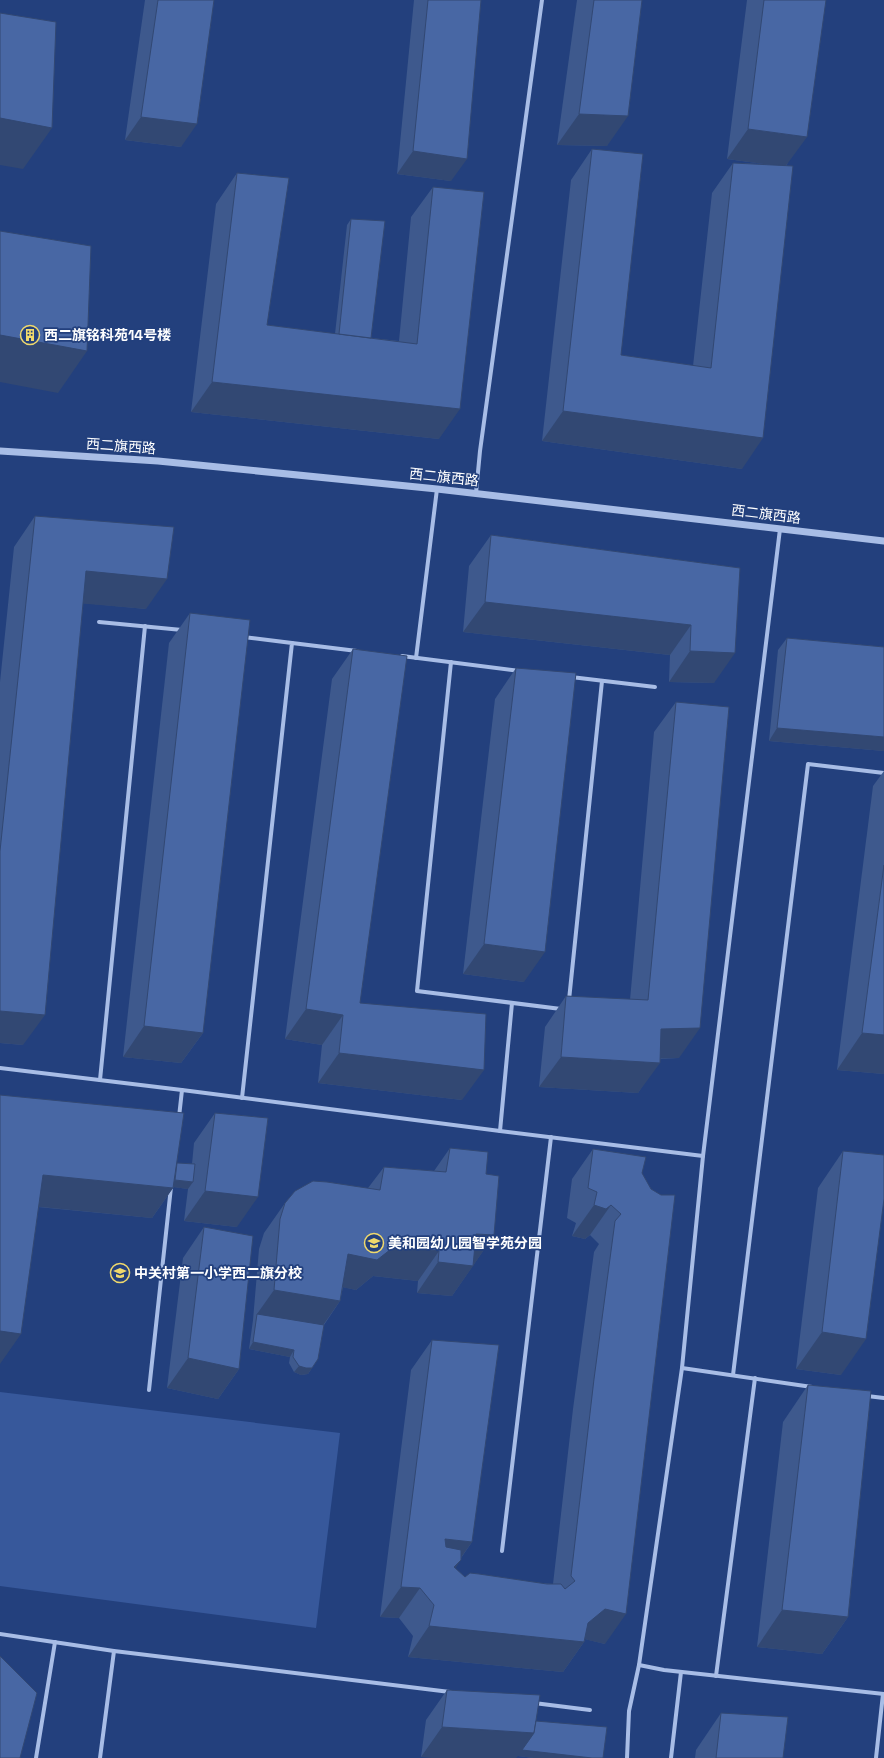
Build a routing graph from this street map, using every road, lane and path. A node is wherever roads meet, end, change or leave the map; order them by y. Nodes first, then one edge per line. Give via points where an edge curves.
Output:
1 (542, 0) edge
2 (0, 451) edge
3 (437, 489) junction
4 (476, 494) junction
5 (780, 529) junction
6 (884, 541) edge
7 (99, 622) dead end
8 (145, 626) junction
9 (184, 630) dead end
10 (238, 637) edge
11 (292, 643) junction
12 (362, 651) edge
13 (393, 655) edge
14 (416, 658) junction
15 (451, 662) junction
16 (526, 671) edge
17 (564, 676) edge
18 (602, 681) junction
19 (655, 687) dead end
20 (884, 773) edge
21 (569, 1002) edge
22 (512, 1003) junction
23 (568, 1010) edge
24 (0, 1068) edge
25 (100, 1080) junction
26 (182, 1090) junction
27 (242, 1098) junction
28 (178, 1120) edge
29 (500, 1131) junction
30 (551, 1138) junction
31 (703, 1156) junction
32 (172, 1181) edge
33 (682, 1368) junction
34 (733, 1375) junction
35 (755, 1378) junction
36 (818, 1388) edge
37 (149, 1390) dead end
38 (865, 1395) edge
39 (884, 1398) edge
40 (502, 1551) dead end
41 (0, 1634) edge
42 (54, 1642) junction
43 (114, 1651) junction
44 (639, 1665) junction
45 (681, 1672) junction
46 (716, 1676) junction
47 (457, 1693) edge
48 (883, 1694) edge
49 (527, 1702) edge
50 (590, 1710) dead end
51 (36, 1758) edge
52 (100, 1758) edge
53 (627, 1758) edge
54 (671, 1758) edge
55 (876, 1758) edge

1 - 4 street
2 - 3 street, 西二旗西路 via 158,461
3 - 4 street, 西二旗西路
3 - 14 street
4 - 5 street, 西二旗西路
5 - 6 street, 西二旗西路
5 - 31 street
7 - 8 street
8 - 9 street
8 - 25 street
10 - 11 street
11 - 12 street
11 - 27 street
13 - 14 street
14 - 15 street
15 - 16 street
15 - 22 street via 417,991
17 - 18 street
18 - 19 street
18 - 21 street
20 - 34 street via 808,764
22 - 23 street
22 - 29 street
24 - 25 street
25 - 26 street
26 - 27 street
26 - 28 street
27 - 29 street
29 - 30 street
30 - 31 street
30 - 40 street
31 - 33 street
32 - 37 street
33 - 34 street
33 - 44 street
34 - 35 street
35 - 36 street
35 - 46 street
38 - 39 street
41 - 42 street
42 - 43 street
42 - 51 street
43 - 47 street
43 - 52 street
44 - 45 street
44 - 53 street via 629,1711
45 - 46 street
45 - 54 street
46 - 48 street
48 - 55 street
49 - 50 street

